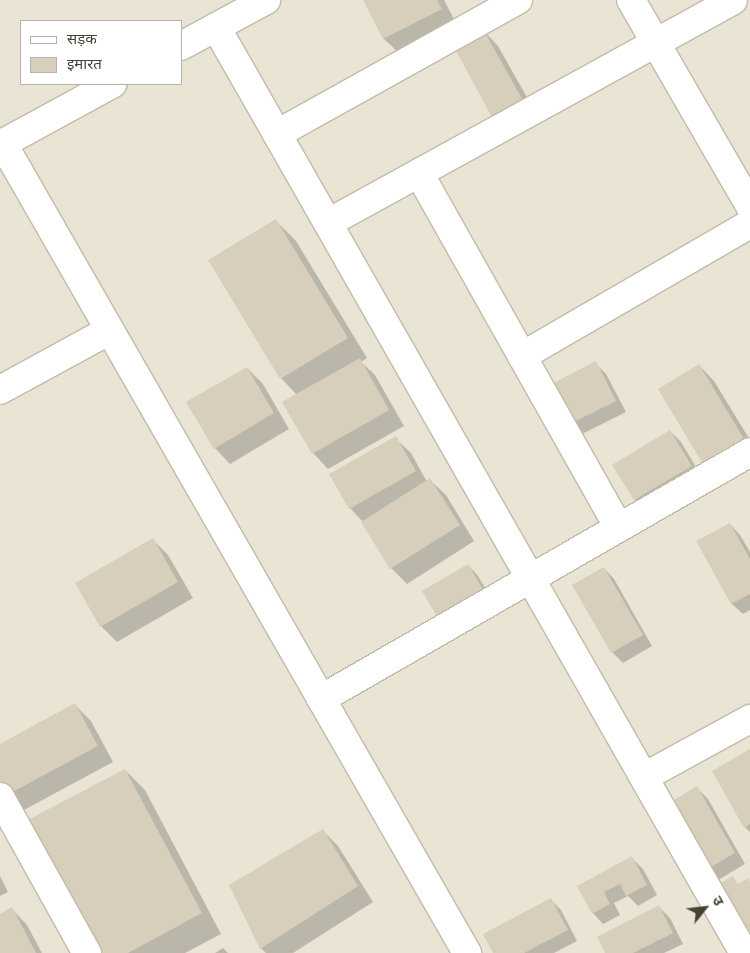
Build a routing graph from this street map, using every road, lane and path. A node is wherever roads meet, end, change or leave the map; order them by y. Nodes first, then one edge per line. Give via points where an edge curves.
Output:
1 (266, 0) edge
2 (518, 0) edge
3 (631, 0) edge
4 (733, 0) edge
5 (216, 27) junction
6 (656, 43) junction
7 (182, 45) edge
8 (110, 85) edge
9 (277, 134) junction
10 (1, 144) edge
11 (419, 173) junction
12 (750, 206) edge
13 (328, 223) junction
14 (750, 224) edge
15 (110, 330) junction
16 (522, 356) junction
17 (0, 390) edge
18 (750, 452) edge
19 (619, 528) junction
20 (530, 578) junction
21 (321, 699) junction
22 (750, 719) edge
23 (644, 777) junction
24 (0, 797) edge
25 (87, 953) edge
26 (467, 953) edge
27 (744, 953) edge

1 - 5 street
2 - 9 street
3 - 6 street
4 - 6 street
5 - 7 street
5 - 9 street
6 - 11 street
6 - 12 street
8 - 10 street
9 - 13 street
10 - 15 street
11 - 13 street
11 - 16 street
13 - 20 street
14 - 16 street
15 - 17 street
15 - 21 street
16 - 19 street
18 - 19 street
19 - 20 street
20 - 21 street
20 - 23 street
21 - 26 street
22 - 23 street
23 - 27 street
24 - 25 street

